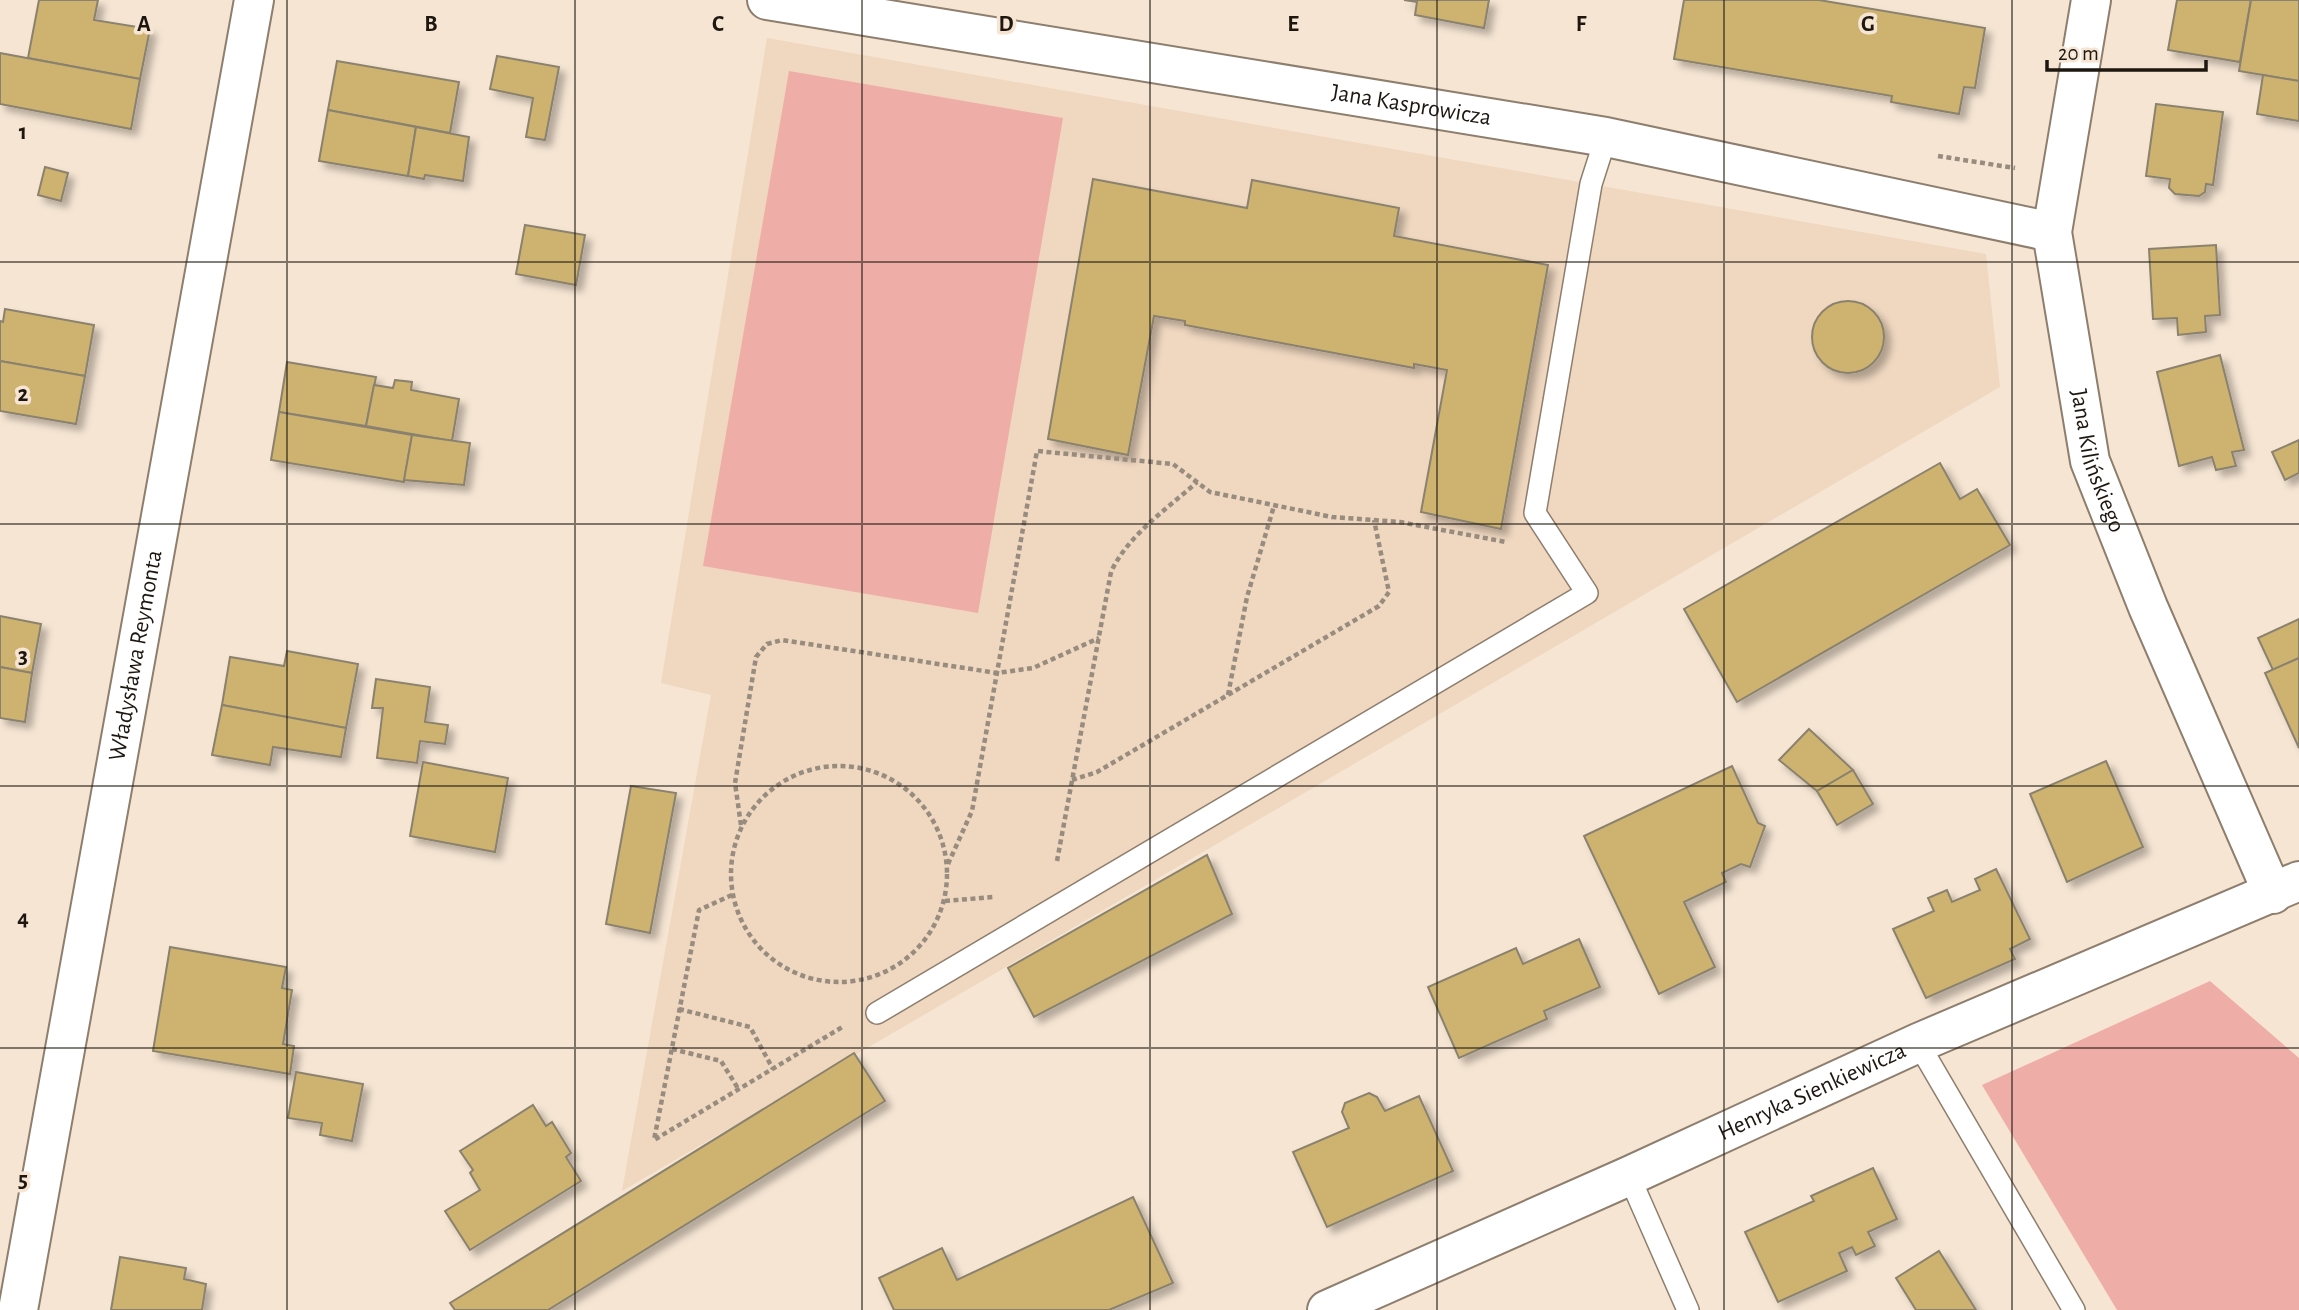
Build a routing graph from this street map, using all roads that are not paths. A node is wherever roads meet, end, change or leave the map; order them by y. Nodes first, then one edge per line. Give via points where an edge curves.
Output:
1 (254, 0) edge
2 (768, 0) edge
3 (2091, 0) edge
4 (1606, 136) junction
5 (2052, 232) junction
6 (2286, 887) edge
7 (877, 1013) dead end
8 (1918, 1043) junction
9 (1629, 1177) junction
10 (18, 1310) edge
11 (1328, 1310) edge
12 (1688, 1310) edge
13 (2074, 1310) edge

1 - 10 street, Władysława Reymonta
2 - 4 street, Jana Kasprowicza
3 - 5 street, Jana Kilińskiego
4 - 5 street, Jana Kasprowicza
4 - 7 lane via 1591,184 1535,513 1587,593
5 - 6 street, Jana Kilińskiego via 2090,461 2148,607
6 - 8 street, Henryka Sienkiewicza
8 - 9 street, Henryka Sienkiewicza
8 - 13 lane
9 - 11 street, Henryka Sienkiewicza
9 - 12 lane

